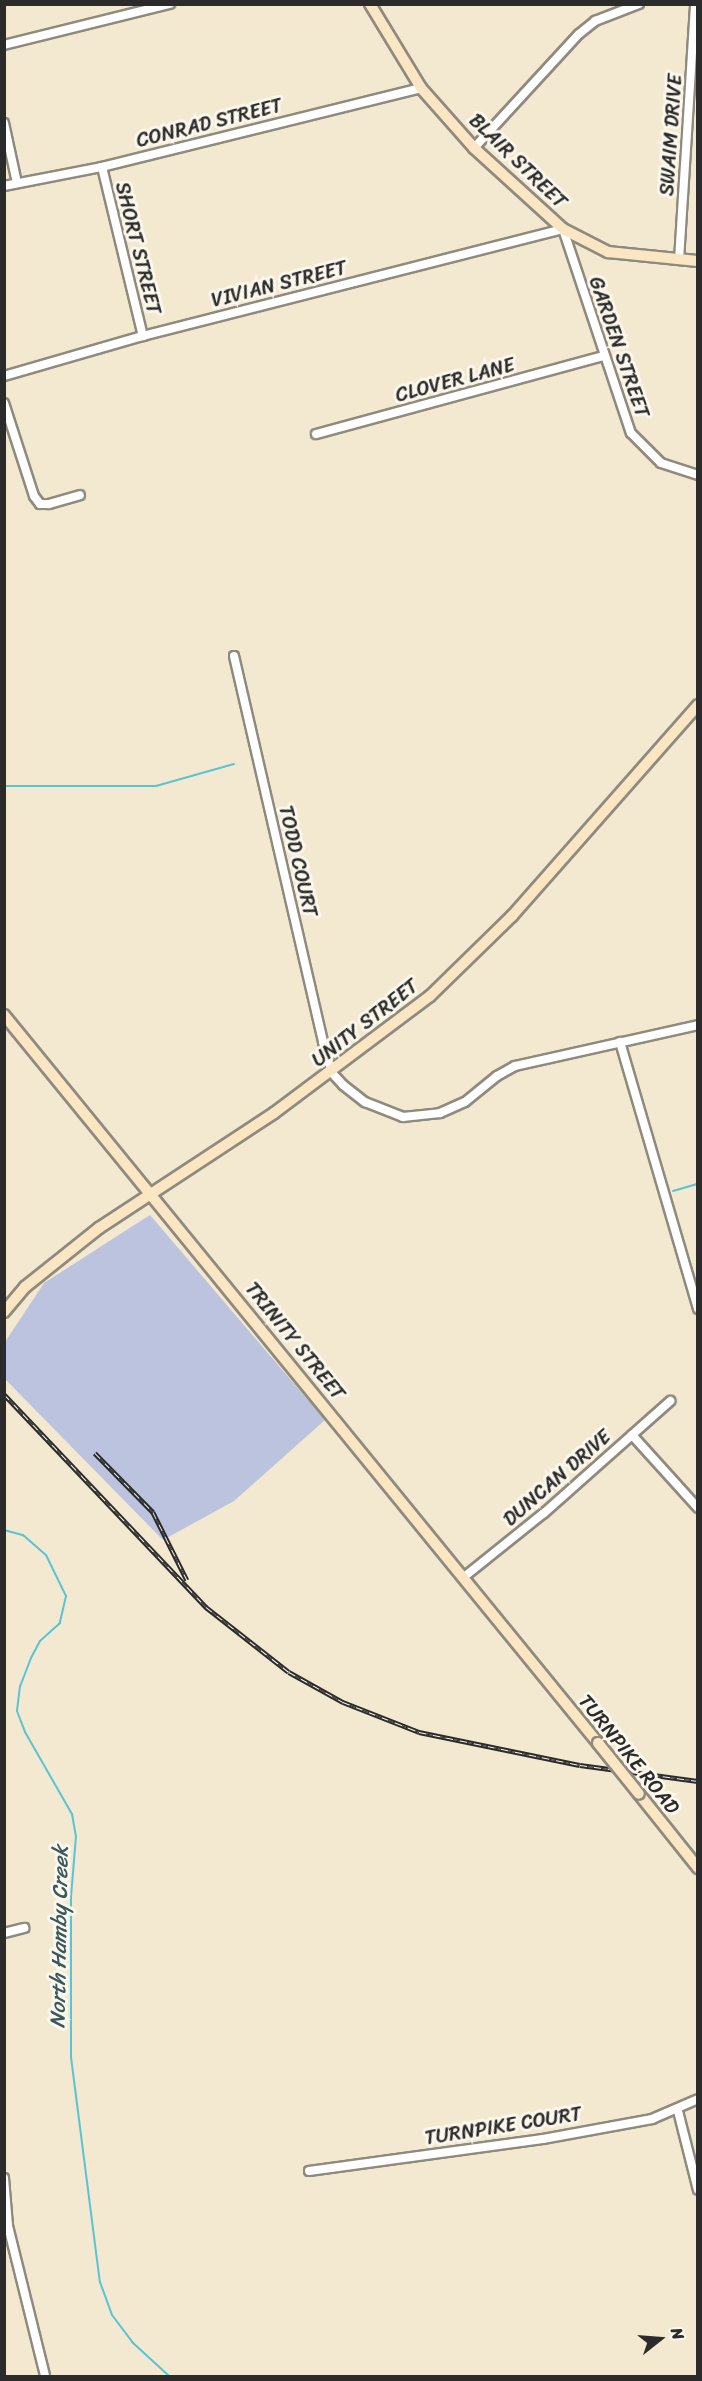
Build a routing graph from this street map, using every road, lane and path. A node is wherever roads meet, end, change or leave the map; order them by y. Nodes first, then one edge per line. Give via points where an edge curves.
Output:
1 (170, 4) edge
2 (370, 4) edge
3 (639, 4) edge
4 (695, 8) edge
5 (4, 45) edge
6 (421, 88) junction
7 (4, 123) edge
8 (474, 148) junction
9 (102, 167) junction
10 (17, 183) junction
11 (4, 186) edge
12 (563, 229) junction
13 (679, 260) junction
14 (698, 261) edge
15 (143, 336) junction
16 (603, 356) junction
17 (4, 376) edge
18 (4, 403) edge
19 (316, 434) dead end
20 (698, 475) edge
21 (80, 495) dead end
22 (234, 656) dead end
23 (698, 705) edge
24 (4, 1015) edge
25 (698, 1026) edge
26 (620, 1042) junction
27 (332, 1073) junction
28 (150, 1193) junction
29 (693, 1288) edge
30 (698, 1309) edge
31 (4, 1312) edge
32 (670, 1401) dead end
33 (632, 1435) junction
34 (698, 1508) edge
35 (464, 1578) junction
36 (555, 1691) joint
37 (698, 1868) edge
38 (24, 1928) dead end
39 (4, 1933) edge
40 (698, 2099) edge
41 (678, 2111) junction
42 (309, 2171) dead end
43 (4, 2178) edge
44 (698, 2190) edge
45 (45, 2376) edge

1 - 5 street
2 - 6 street, BLAIR STREET
3 - 8 street via 595,21 579,34
4 - 13 street, SWAIM DRIVE
6 - 8 street, BLAIR STREET
6 - 9 street, CONRAD STREET
7 - 10 street
8 - 12 street, BLAIR STREET
9 - 10 street, CONRAD STREET
9 - 15 street, SHORT STREET
10 - 11 street, CONRAD STREET
12 - 13 street, BLAIR STREET via 608,252
12 - 15 street, VIVIAN STREET
12 - 16 street, GARDEN STREET
13 - 14 street, BLAIR STREET
15 - 17 street, VIVIAN STREET
16 - 19 street, CLOVER LANE
16 - 20 street, GARDEN STREET via 628,426 640,445 672,469
18 - 21 street via 40,504
22 - 27 street, TODD COURT
23 - 27 street, UNITY STREET via 505,923 430,996
24 - 28 street, TRINITY STREET
25 - 26 street
26 - 27 street via 515,1066 465,1102 425,1116 403,1117 365,1102
26 - 29 street
27 - 28 street, UNITY STREET
28 - 31 street, UNITY STREET via 50,1265
28 - 35 street, TRINITY STREET
29 - 30 street
32 - 33 street, DUNCAN DRIVE
33 - 34 street
33 - 35 street, DUNCAN DRIVE
35 - 36 street, TRINITY STREET
36 - 37 street, TURNPIKE ROAD, bridge
38 - 39 street
40 - 41 street, TURNPIKE COURT
41 - 42 street, TURNPIKE COURT via 543,2139
41 - 44 street
43 - 45 street via 8,2226

